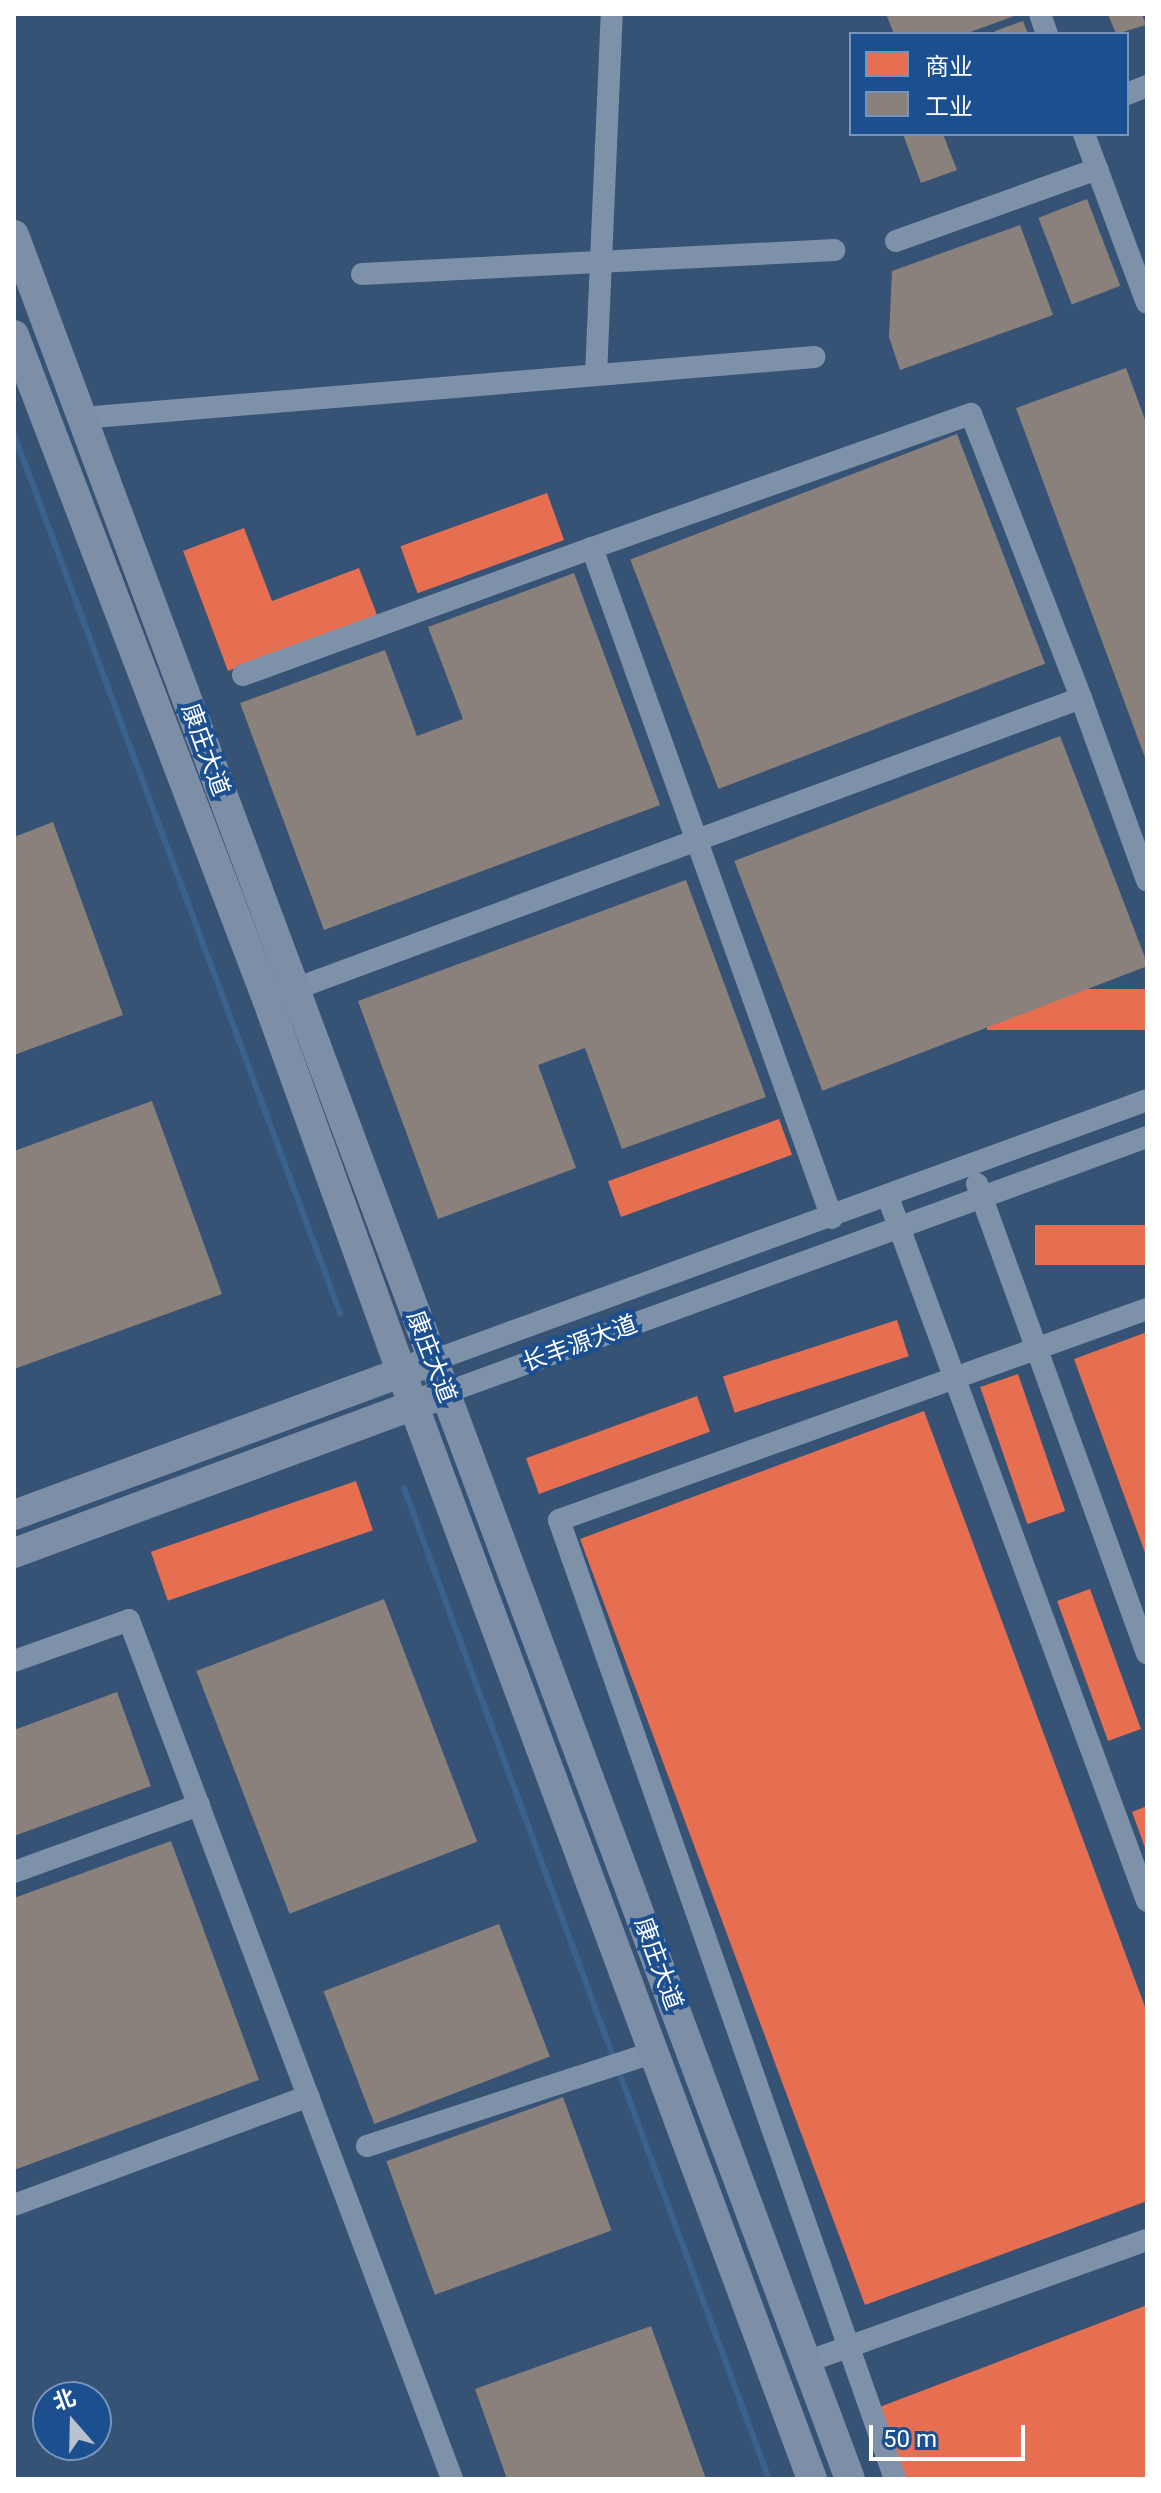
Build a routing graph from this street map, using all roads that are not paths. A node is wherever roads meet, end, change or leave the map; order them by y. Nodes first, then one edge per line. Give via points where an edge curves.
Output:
1 (612, 14) edge
2 (1085, 136) edge
3 (1097, 169) junction
4 (14, 235) edge
5 (896, 241) dead end
6 (834, 250) dead end
7 (601, 264) junction
8 (362, 274) dead end
9 (1147, 303) edge
10 (14, 335) edge
11 (814, 357) dead end
12 (596, 375) junction
13 (82, 418) junction
14 (592, 548) junction
15 (243, 675) dead end
16 (1081, 698) junction
17 (695, 841) junction
18 (1147, 880) edge
19 (281, 994) junction
20 (1147, 1100) edge
21 (1147, 1137) edge
22 (970, 1166) junction
23 (888, 1197) junction
24 (982, 1197) junction
25 (832, 1218) junction
26 (899, 1227) junction
27 (1147, 1309) edge
28 (1036, 1348) junction
29 (432, 1361) junction
30 (401, 1372) junction
31 (954, 1377) junction
32 (445, 1393) junction
33 (413, 1404) junction
34 (14, 1515) edge
35 (14, 1553) edge
36 (1147, 1653) edge
37 (14, 1661) edge
38 (199, 1805) junction
39 (14, 1872) edge
40 (1147, 1901) edge
41 (654, 2052) junction
42 (308, 2096) junction
43 (367, 2146) dead end
44 (14, 2205) edge
45 (1147, 2240) edge
46 (849, 2347) junction
47 (806, 2362) junction
48 (452, 2479) edge
49 (812, 2479) edge
50 (850, 2479) edge
51 (895, 2479) edge

1 - 7 street
2 - 3 street
3 - 5 street
3 - 9 street
4 - 13 main road, 康庄大道
6 - 7 street
7 - 8 street
7 - 12 street
10 - 19 main road, 康庄大道
11 - 12 street
12 - 13 street
13 - 19 main road, 康庄大道
14 - 15 street
14 - 16 street via 971,414
14 - 17 street
16 - 17 street
16 - 18 street
17 - 19 street
17 - 25 street
19 - 29 main road, 康庄大道
19 - 30 main road, 康庄大道
20 - 22 street, 长丰源大道
21 - 24 street, 长丰源大道
22 - 23 street, 长丰源大道
22 - 24 street
23 - 25 street, 长丰源大道
23 - 26 street
24 - 26 street, 长丰源大道
24 - 28 street
25 - 29 street, 长丰源大道
26 - 31 street
26 - 32 street, 长丰源大道
27 - 28 street
28 - 31 street
28 - 36 street
29 - 30 main road, 长丰源大道
29 - 32 main road, 康庄大道
30 - 33 main road, 康庄大道
30 - 34 main road, 长丰源大道
31 - 40 street
31 - 46 street via 559,1520
32 - 33 main road, 长丰源大道
32 - 47 main road, 康庄大道
33 - 35 main road, 长丰源大道
33 - 41 main road, 康庄大道
37 - 38 street via 129,1620
38 - 39 street
38 - 42 street
41 - 43 street
41 - 49 main road, 康庄大道
42 - 44 street
42 - 48 street
45 - 46 street
46 - 47 street
46 - 51 street
47 - 50 main road, 康庄大道

